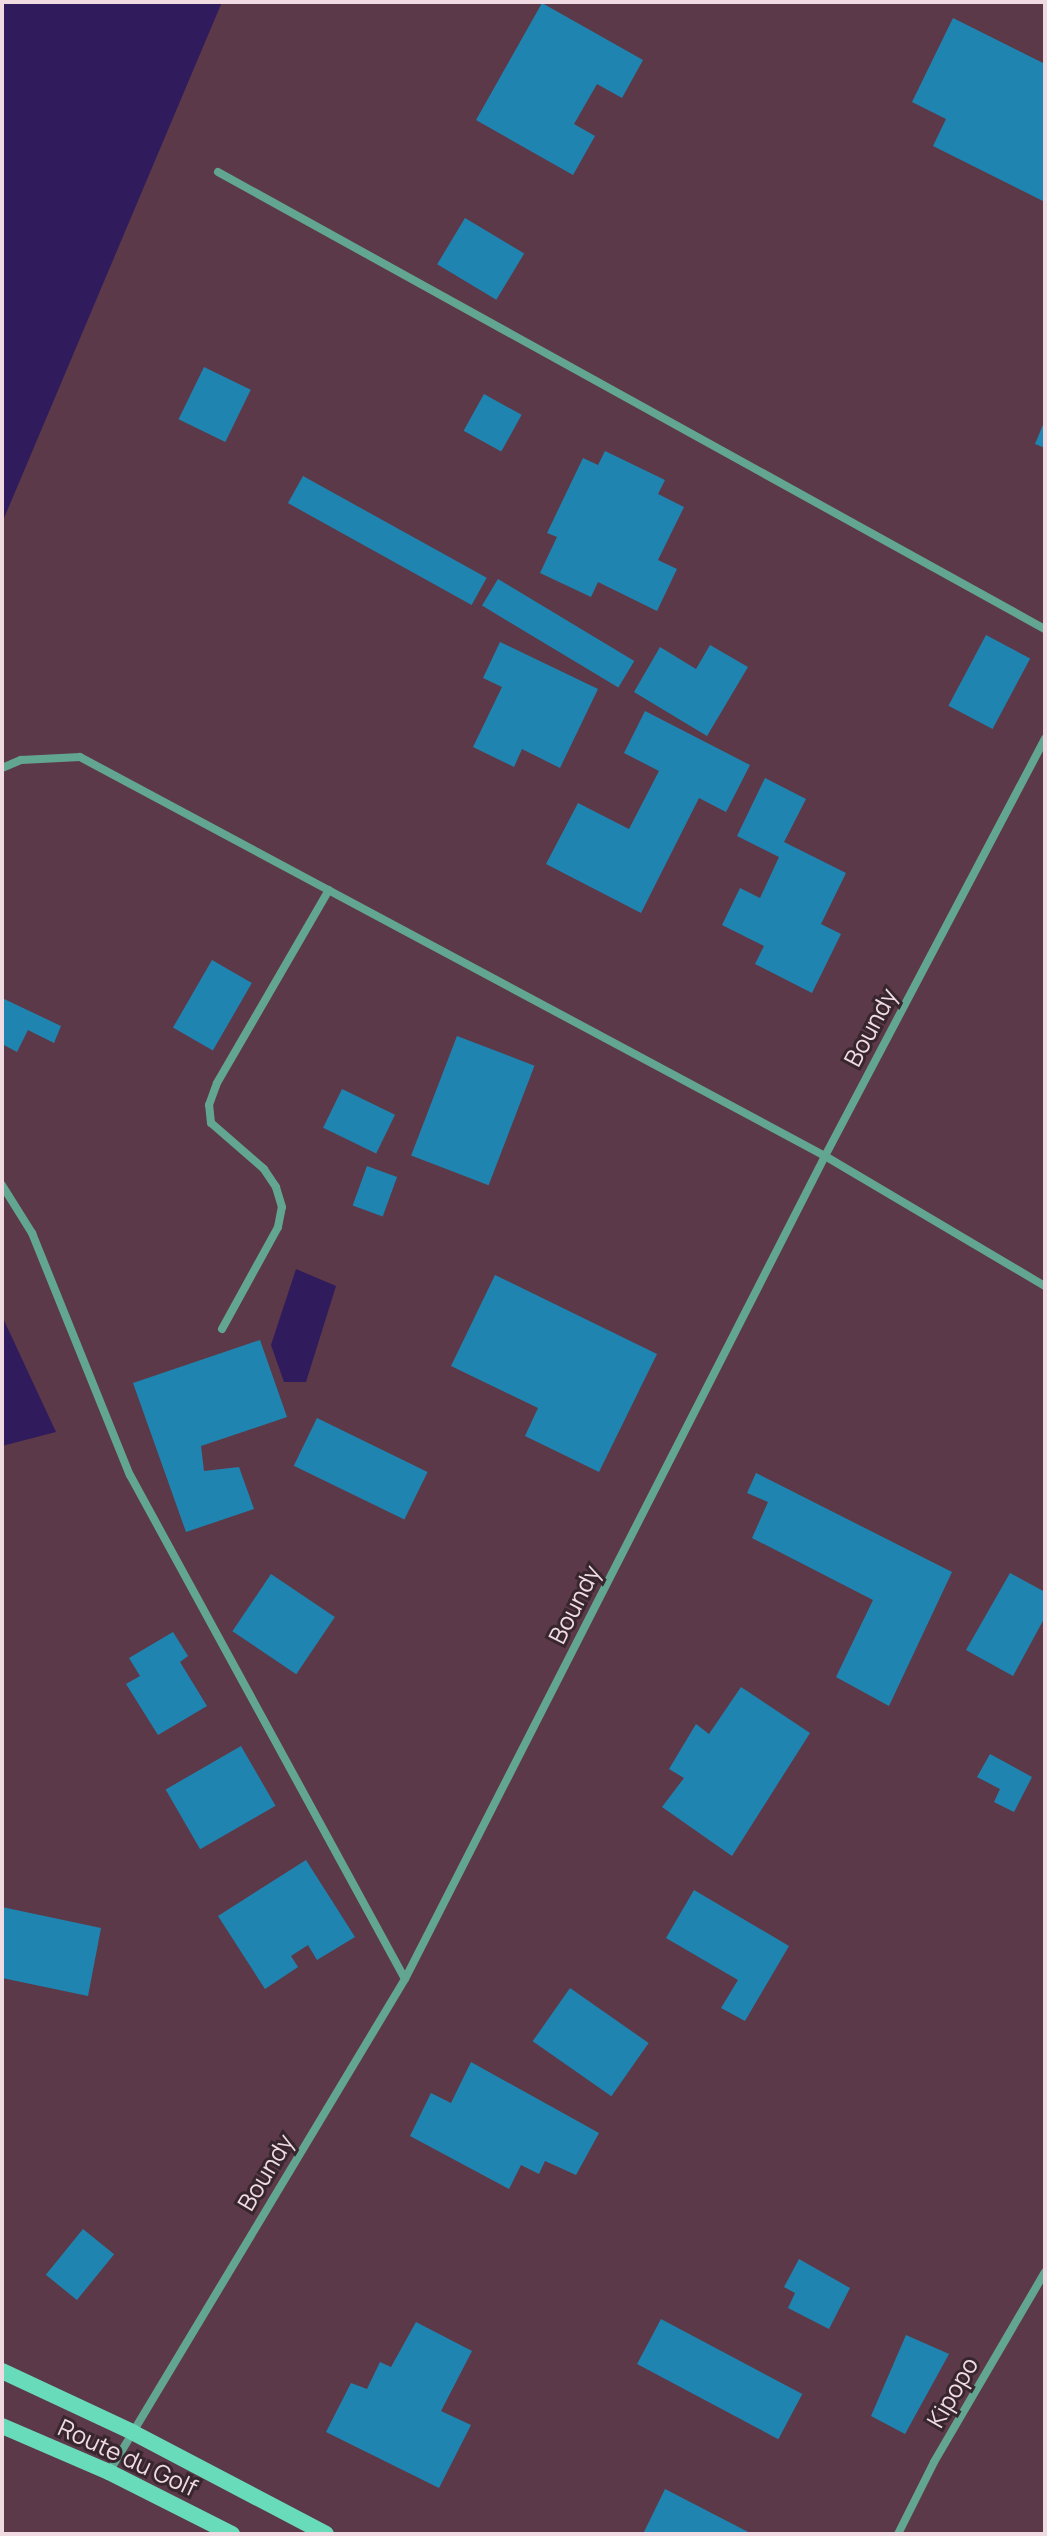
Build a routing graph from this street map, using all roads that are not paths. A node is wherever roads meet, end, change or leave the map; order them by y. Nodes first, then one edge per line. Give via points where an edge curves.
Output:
1 (218, 172) dead end
2 (1045, 629) edge
3 (1045, 738) edge
4 (2, 768) edge
5 (329, 890) junction
6 (825, 1156) junction
7 (2, 1185) edge
8 (1045, 1286) edge
9 (222, 1329) dead end
10 (405, 1979) junction
11 (1045, 2272) edge
12 (2, 2371) edge
13 (2, 2426) edge
14 (132, 2432) junction
15 (109, 2472) junction
16 (232, 2534) edge
17 (326, 2534) edge
18 (898, 2534) edge

1 - 2 street
3 - 6 street, Boundy
4 - 5 street via 21,760 80,757
5 - 6 street
5 - 9 street via 209,1105 211,1123 264,1169 282,1207 278,1227
6 - 8 street
6 - 10 street, Boundy
7 - 10 street via 32,1233 130,1475
10 - 14 street, Boundy
11 - 18 street, Kipopo
12 - 14 main road
13 - 15 main road, Route du Golf
14 - 15 street, Boundy
14 - 17 main road
15 - 16 main road, Route du Golf

